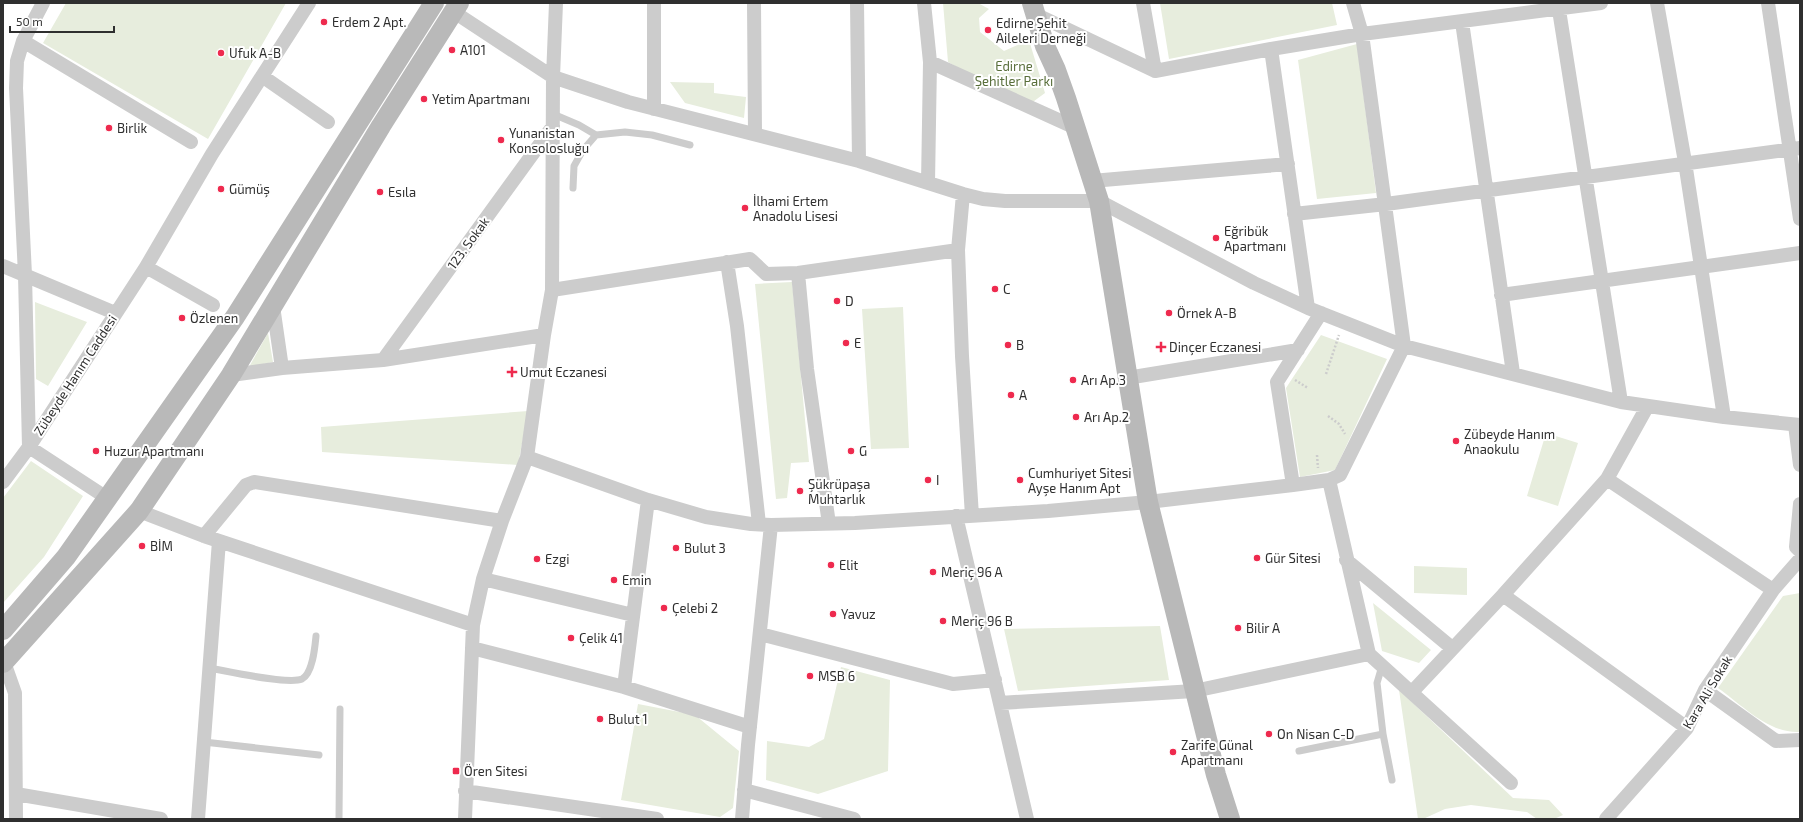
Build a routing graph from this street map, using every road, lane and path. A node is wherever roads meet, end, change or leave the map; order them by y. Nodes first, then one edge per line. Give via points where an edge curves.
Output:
1 (43, 3) edge
2 (309, 3) edge
3 (434, 3) edge
4 (556, 3) edge
5 (654, 3) edge
6 (754, 3) edge
7 (856, 3) edge
8 (924, 3) edge
9 (1143, 3) edge
10 (1353, 3) edge
11 (1601, 3) edge
12 (1657, 3) edge
13 (1768, 3) edge
14 (1586, 4) edge
15 (456, 7) edge
16 (1033, 9) edge
17 (1559, 10) junction
18 (1462, 22) junction
19 (1362, 34) junction
20 (23, 41) junction
21 (1271, 49) junction
22 (930, 62) junction
23 (1155, 71) junction
24 (262, 76) junction
25 (553, 77) junction
26 (10, 88) edge
27 (654, 109) junction
28 (553, 120) junction
29 (328, 122) dead end
30 (1076, 128) junction
31 (755, 134) junction
32 (596, 135) junction
33 (192, 142) dead end
34 (690, 145) dead end
35 (1795, 149) edge
36 (859, 160) junction
37 (1685, 162) junction
38 (1288, 164) junction
39 (1584, 177) junction
40 (1092, 181) junction
41 (928, 183) junction
42 (573, 188) dead end
43 (1486, 190) junction
44 (963, 194) junction
45 (1099, 201) junction
46 (1386, 204) junction
47 (1294, 214) junction
48 (1800, 219) edge
49 (958, 250) junction
50 (1800, 253) edge
51 (727, 262) junction
52 (3, 266) edge
53 (146, 267) junction
54 (1701, 267) junction
55 (798, 273) junction
56 (25, 275) junction
57 (1602, 280) junction
58 (552, 290) junction
59 (1501, 296) junction
60 (213, 305) dead end
61 (273, 306) junction
62 (1308, 308) junction
63 (115, 313) junction
64 (1321, 313) junction
65 (1339, 334) dead end
66 (544, 335) junction
67 (1404, 346) junction
68 (1298, 350) junction
69 (383, 360) junction
70 (282, 368) junction
71 (1513, 373) junction
72 (1326, 374) dead end
73 (231, 375) junction
74 (1288, 376) dead end
75 (1127, 378) junction
76 (1308, 388) dead end
77 (1621, 402) junction
78 (1647, 407) junction
79 (1328, 416) dead end
80 (1724, 417) junction
81 (1797, 425) edge
82 (1347, 438) dead end
83 (29, 447) junction
84 (1317, 455) dead end
85 (527, 457) junction
86 (1800, 465) edge
87 (1324, 477) junction
88 (1607, 479) junction
89 (3, 482) edge
90 (1293, 485) junction
91 (106, 498) junction
92 (648, 500) junction
93 (1148, 502) junction
94 (1800, 504) edge
95 (139, 511) junction
96 (956, 516) junction
97 (972, 516) junction
98 (502, 521) junction
99 (765, 524) junction
100 (829, 524) junction
101 (204, 536) junction
102 (219, 541) junction
103 (1800, 551) edge
104 (1800, 559) edge
105 (1346, 560) junction
106 (483, 578) junction
107 (1773, 590) junction
108 (1503, 595) junction
109 (633, 615) junction
110 (473, 625) junction
111 (3, 630) edge
112 (760, 634) junction
113 (316, 636) dead end
114 (472, 648) junction
115 (1452, 648) junction
116 (1369, 654) junction
117 (4, 662) edge
118 (1382, 666) junction
119 (209, 668) junction
120 (995, 680) junction
121 (624, 687) junction
122 (1705, 690) junction
123 (1194, 691) junction
124 (1412, 692) junction
125 (1000, 703) junction
126 (340, 709) dead end
127 (750, 727) junction
128 (1687, 728) junction
129 (1383, 734) junction
130 (1800, 740) edge
131 (204, 742) junction
132 (1299, 751) dead end
133 (320, 755) dead end
134 (1392, 780) dead end
135 (1511, 783) dead end
136 (744, 790) junction
137 (465, 791) junction
138 (16, 794) junction
139 (16, 819) edge
140 (161, 819) edge
141 (198, 819) edge
142 (339, 819) edge
143 (465, 819) edge
144 (657, 819) edge
145 (742, 819) edge
146 (854, 819) edge
147 (1027, 819) edge
148 (1230, 819) edge
149 (1606, 819) edge

1 - 20 street, Zübeyde Hanım Caddesi
2 - 24 street, Zübeyde Hanım Caddesi
3 - 91 main road via 235,317
4 - 25 street
5 - 27 street
6 - 31 street
7 - 36 street
8 - 22 street
9 - 23 street
10 - 19 street
11 - 14 street
12 - 37 street
13 - 35 street
14 - 17 street
15 - 25 street
15 - 61 main road
16 - 23 street
16 - 30 main road
17 - 18 street
17 - 39 street
18 - 19 street
18 - 43 street
19 - 21 street
19 - 46 street
20 - 26 street, Zübeyde Hanım Caddesi
20 - 33 street
21 - 23 street
21 - 38 street
22 - 30 street
22 - 41 street
24 - 29 street
24 - 53 street, Zübeyde Hanım Caddesi via 212,154
25 - 27 street
25 - 28 street
26 - 56 street, Zübeyde Hanım Caddesi
27 - 31 street
28 - 32 lane via 580,125
28 - 58 street
28 - 69 street, 123. Sokak
30 - 40 main road
31 - 36 street
32 - 34 lane via 625,132 652,135
32 - 42 lane via 574,166
35 - 37 street
35 - 48 street
36 - 41 street
37 - 39 street
37 - 54 street
38 - 40 street
38 - 47 street
39 - 43 street
39 - 57 street
40 - 45 main road
41 - 44 street
43 - 46 street
43 - 59 street
44 - 45 street via 1005,201
44 - 49 street
45 - 62 street via 1254,283
45 - 75 main road
46 - 47 street
46 - 67 street
47 - 62 street
49 - 55 street
49 - 97 street
50 - 54 street
51 - 55 street via 750,259 766,274
51 - 58 street
51 - 99 street
52 - 56 street
53 - 60 street
53 - 63 street, Zübeyde Hanım Caddesi
54 - 57 street
54 - 80 street
55 - 100 street via 807,369
56 - 63 street
56 - 83 street, Zübeyde Hanım Caddesi
57 - 59 street
57 - 77 street
58 - 66 street
59 - 71 street
61 - 70 street
61 - 73 main road
62 - 64 street
63 - 83 street, Zübeyde Hanım Caddesi
64 - 67 street
64 - 68 street
65 - 72 path
66 - 69 street
66 - 85 street
67 - 71 street
67 - 87 street via 1340,475
68 - 75 street
68 - 90 street via 1277,382
69 - 70 street
70 - 73 street
71 - 77 street
73 - 95 main road
74 - 76 path
75 - 93 main road
77 - 78 street
78 - 80 street
78 - 88 street
79 - 82 path via 1339,424
80 - 81 street
81 - 86 street
83 - 89 street
83 - 91 street
84 - 87 path
85 - 92 street
85 - 98 street
87 - 90 street
87 - 105 street
88 - 107 street
88 - 108 street
90 - 93 street
91 - 111 main road via 66,557
92 - 99 street via 706,517
92 - 109 street
93 - 97 street
93 - 123 main road
94 - 103 street via 1796,547
95 - 101 street
95 - 117 main road
96 - 97 street
96 - 100 street
96 - 120 street
98 - 101 street via 254,482 246,485
98 - 106 street
99 - 100 street
99 - 112 street
101 - 102 street
102 - 110 street
102 - 119 street
104 - 107 street, Kara Ali Sokak
105 - 115 street
105 - 116 street
106 - 109 street
106 - 110 street
107 - 122 street, Kara Ali Sokak
108 - 115 street
108 - 128 street
109 - 121 street
110 - 114 street
112 - 120 street via 953,684
112 - 127 street
113 - 119 lane via 313,658 308,673 302,679 285,680
114 - 121 street
114 - 137 street
115 - 124 street
116 - 118 street
116 - 123 street
117 - 138 street via 15,693
118 - 124 street
118 - 129 lane via 1377,683
119 - 131 street
120 - 125 street
121 - 127 street
122 - 128 street, Kara Ali Sokak
122 - 130 street via 1776,741
123 - 125 street
123 - 148 main road
124 - 135 street
125 - 147 street
126 - 142 lane
127 - 136 street
128 - 149 street, Kara Ali Sokak
129 - 132 lane
129 - 134 lane
131 - 133 lane
131 - 141 street
136 - 145 street
136 - 146 street
137 - 143 street
137 - 144 street
138 - 139 street
138 - 140 street

